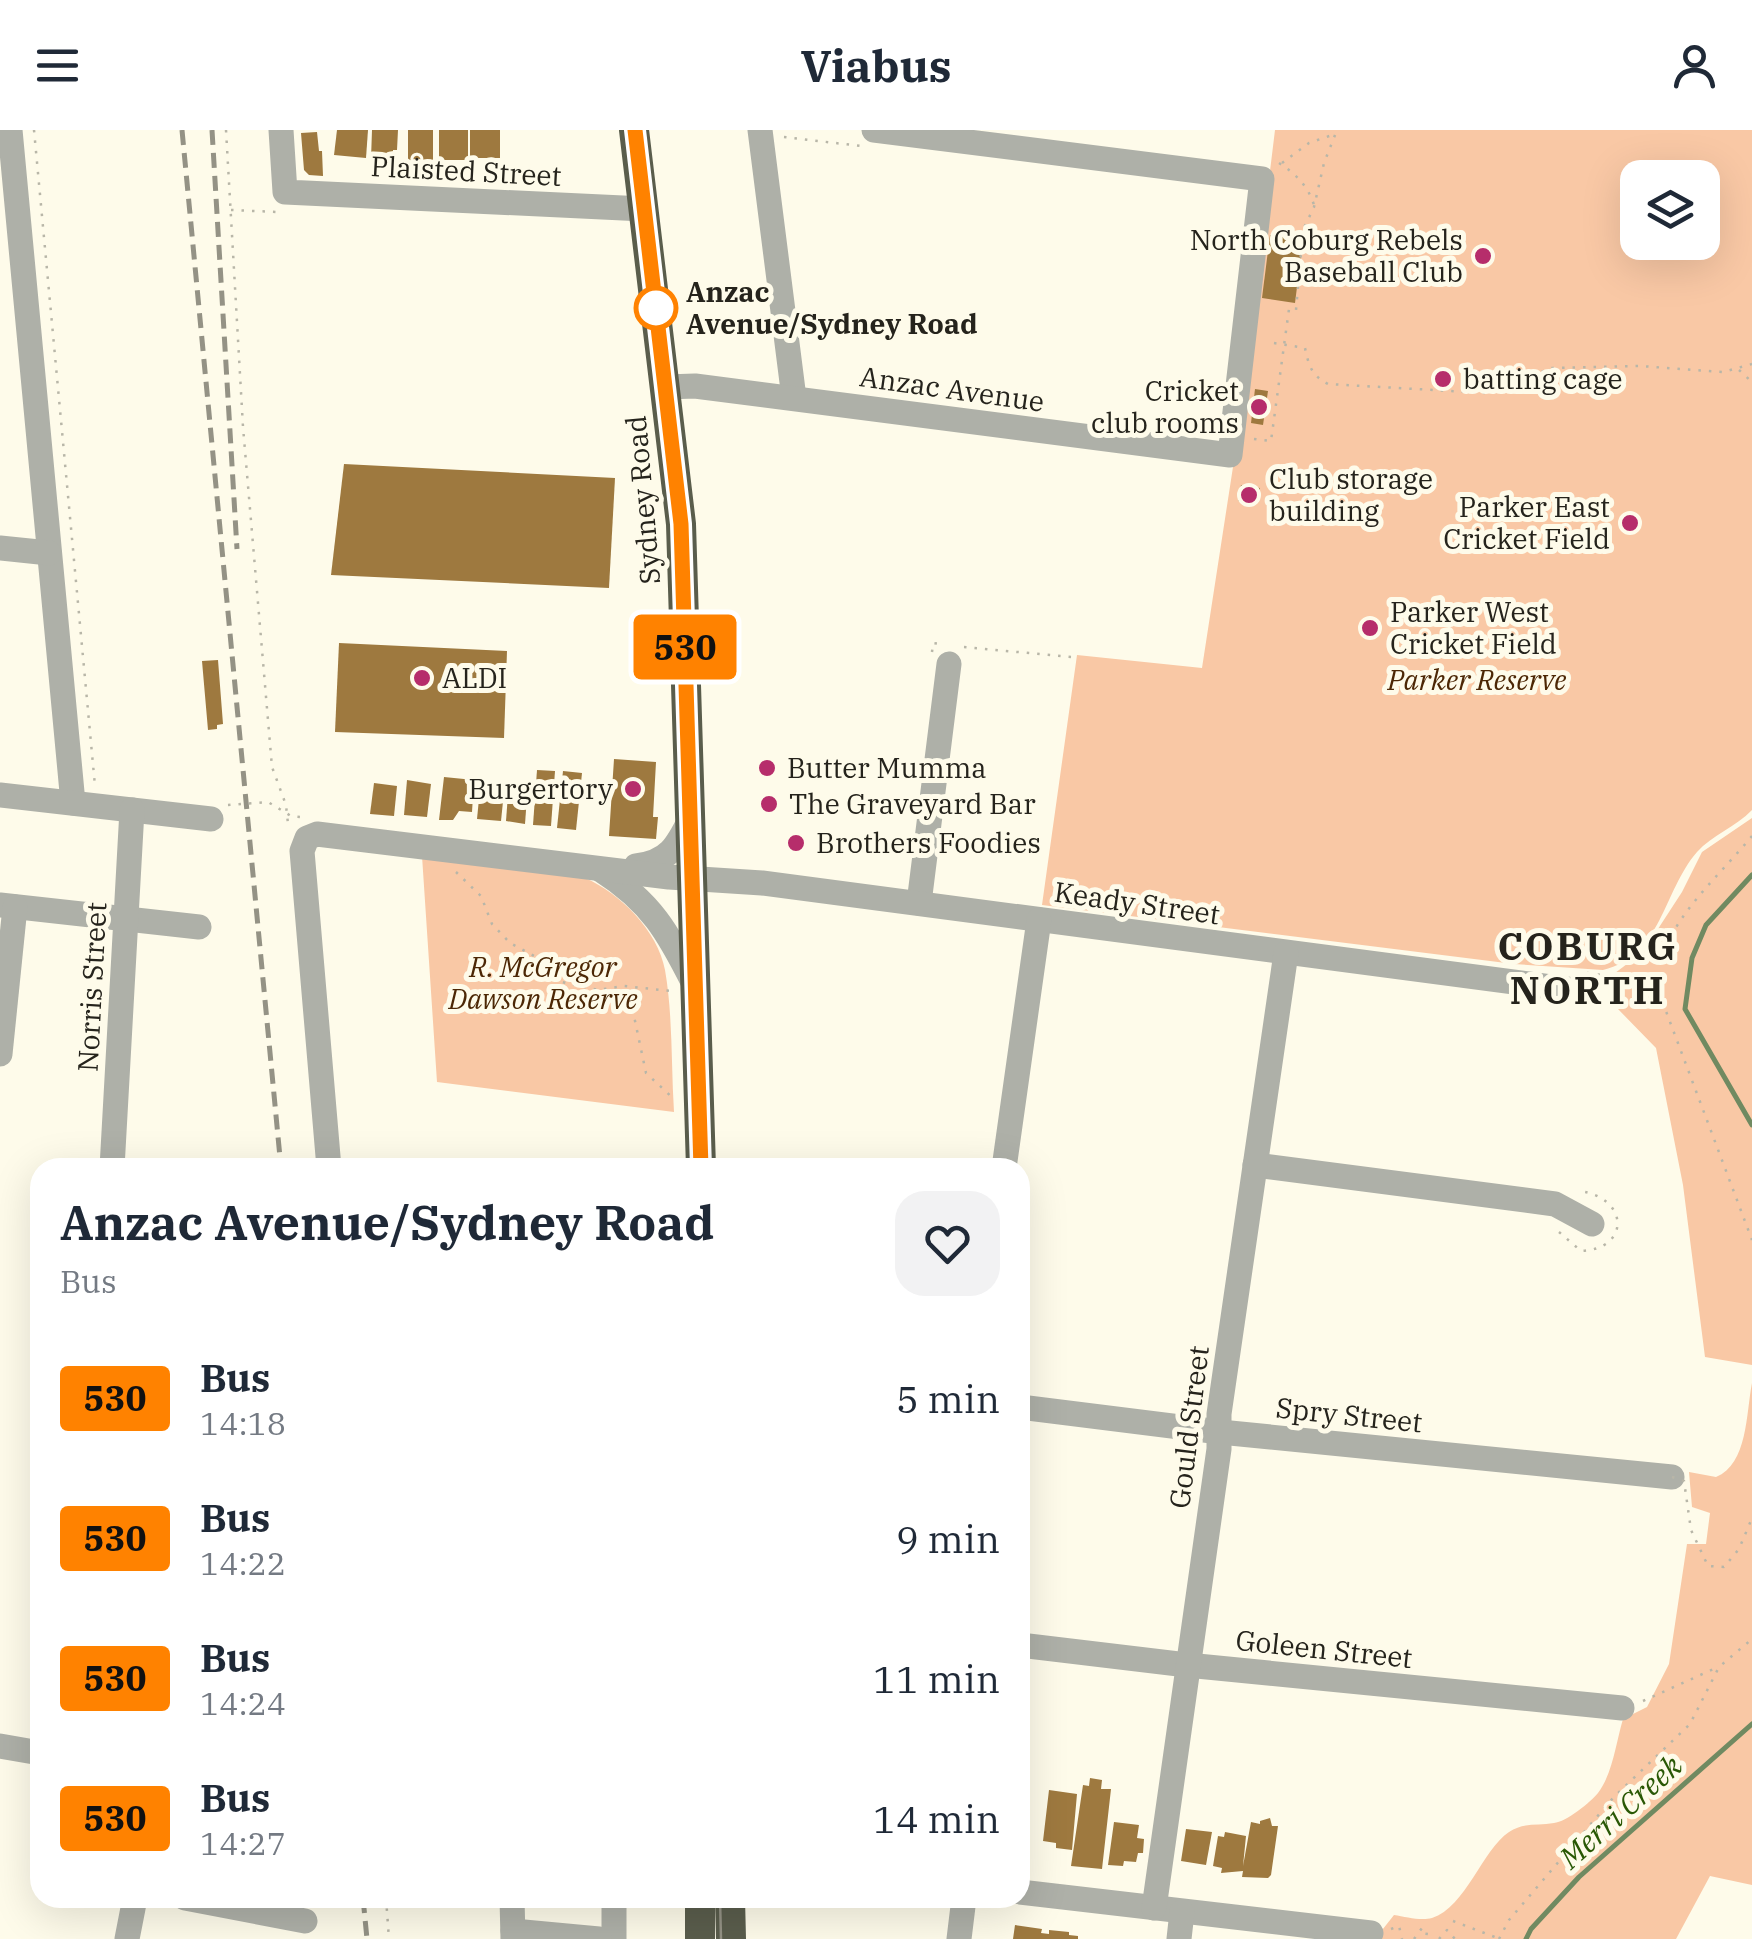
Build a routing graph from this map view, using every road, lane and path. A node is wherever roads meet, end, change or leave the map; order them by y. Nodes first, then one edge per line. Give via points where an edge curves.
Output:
1 (10, 130) edge
2 (34, 130) edge
3 (226, 130) edge
4 (280, 130) edge
5 (634, 130) edge
6 (760, 130) edge
7 (874, 130) edge
8 (1336, 132) edge
9 (1314, 207) junction
10 (644, 210) junction
11 (9, 220) edge
12 (1274, 344) dead end
13 (1285, 345) junction
14 (1752, 364) edge
15 (1738, 369) junction
16 (1752, 382) edge
17 (666, 387) junction
18 (794, 398) junction
19 (1264, 421) dead end
20 (1273, 422) junction
21 (1231, 446) junction
22 (0, 548) edge
23 (49, 554) junction
24 (959, 656) joint
25 (1071, 657) dead end
26 (0, 795) edge
27 (84, 796) junction
28 (275, 806) dead end
29 (132, 810) junction
30 (216, 812) joint
31 (691, 818) junction
32 (1752, 836) edge
33 (306, 840) junction
34 (604, 868) junction
35 (456, 872) dead end
36 (693, 878) junction
37 (919, 903) junction
38 (7, 906) edge
39 (125, 918) junction
40 (1039, 920) junction
41 (200, 927) dead end
42 (1286, 953) junction
43 (1606, 975) dead end
44 (1655, 982) junction
45 (605, 989) junction
46 (1574, 990) dead end
47 (684, 995) junction
48 (0, 1054) edge
49 (674, 1082) dead end
50 (113, 1158) edge
51 (328, 1158) edge
52 (700, 1158) edge
53 (1005, 1158) edge
54 (1256, 1165) junction
55 (1592, 1224) dead end
56 (1752, 1240) edge
57 (1030, 1408) edge
58 (1220, 1432) junction
59 (1672, 1477) joint
60 (1752, 1518) edge
61 (1752, 1640) edge
62 (1030, 1646) edge
63 (1187, 1666) junction
64 (1719, 1667) junction
65 (1622, 1708) joint
66 (0, 1746) edge
67 (30, 1751) edge
68 (1030, 1893) edge
69 (133, 1908) edge
70 (238, 1908) edge
71 (387, 1908) edge
72 (512, 1908) edge
73 (614, 1908) edge
74 (730, 1908) edge
75 (963, 1908) edge
76 (1154, 1908) junction
77 (1182, 1912) junction
78 (305, 1921) dead end
79 (1447, 1930) junction
80 (513, 1935) edge
81 (1379, 1936) edge
82 (127, 1939) edge
83 (389, 1939) edge
84 (599, 1939) edge
85 (614, 1939) edge
86 (731, 1939) edge
87 (959, 1939) edge
88 (1179, 1939) edge
89 (1402, 1939) edge
90 (1414, 1939) edge
91 (1426, 1939) edge
92 (1439, 1939) edge
93 (1454, 1939) edge
94 (1499, 1939) edge

1 - 11 street
2 - 27 path
3 - 33 path via 272,767 292,836
4 - 10 street, Plaisted Street via 285,192
5 - 10 highway, Sydney Road
6 - 18 street
7 - 21 street via 1262,180
8 - 9 path
8 - 9 path via 1280,163 1310,190
9 - 13 path via 1303,230 1296,310 1289,309
10 - 17 highway, Sydney Road
11 - 23 street
12 - 13 path
13 - 15 path via 1305,348 1316,378 1356,388 1486,394 1552,368
13 - 20 path
14 - 15 path
15 - 16 path
17 - 18 street, Anzac Avenue
17 - 31 highway, Sydney Road via 681,524
18 - 21 street, Anzac Avenue
19 - 20 path
20 - 21 path via 1270,441
22 - 23 street
23 - 27 street
24 - 25 path
24 - 37 street
26 - 27 street
27 - 29 street
28 - 30 path
29 - 30 street
29 - 39 street, Norris Street
31 - 34 street via 666,858
31 - 36 highway, Sydney Road
32 - 44 path via 1667,940
33 - 34 street, Keady Street via 323,834
33 - 51 street
34 - 36 street, Keady Street
34 - 47 street via 662,923
35 - 45 path via 510,943 562,982
36 - 37 street, Keady Street
36 - 47 highway, Sydney Road
37 - 40 street, Keady Street
38 - 39 street
38 - 48 street
39 - 41 street
39 - 50 street, Norris Street
40 - 42 street, Keady Street
40 - 53 street
42 - 46 street, Keady Street
42 - 54 street, Gould Street
43 - 44 path
44 - 56 path
45 - 47 path
45 - 49 path via 634,1016 646,1073 674,1099
47 - 52 highway, Sydney Road
54 - 55 street via 1555,1204
54 - 58 street, Gould Street
57 - 58 street, Spry Street
58 - 59 street, Spry Street
58 - 63 street, Gould Street
59 - 60 path, bridge via 1684,1481 1690,1530 1708,1566 1724,1567
61 - 64 path
62 - 63 street, Goleen Street
63 - 65 street, Goleen Street
63 - 76 street, Gould Street
64 - 65 path
64 - 94 path via 1690,1724 1613,1798
66 - 67 street
68 - 76 street
69 - 82 street
70 - 78 street
71 - 83 path
72 - 80 street
73 - 85 street
74 - 86 highway
75 - 87 street
76 - 77 street
77 - 81 street
77 - 88 street
79 - 92 path
79 - 93 path
79 - 94 path, bridge via 1453,1921
80 - 84 street
81 - 89 path via 1395,1926
90 - 91 path via 1422,1928

